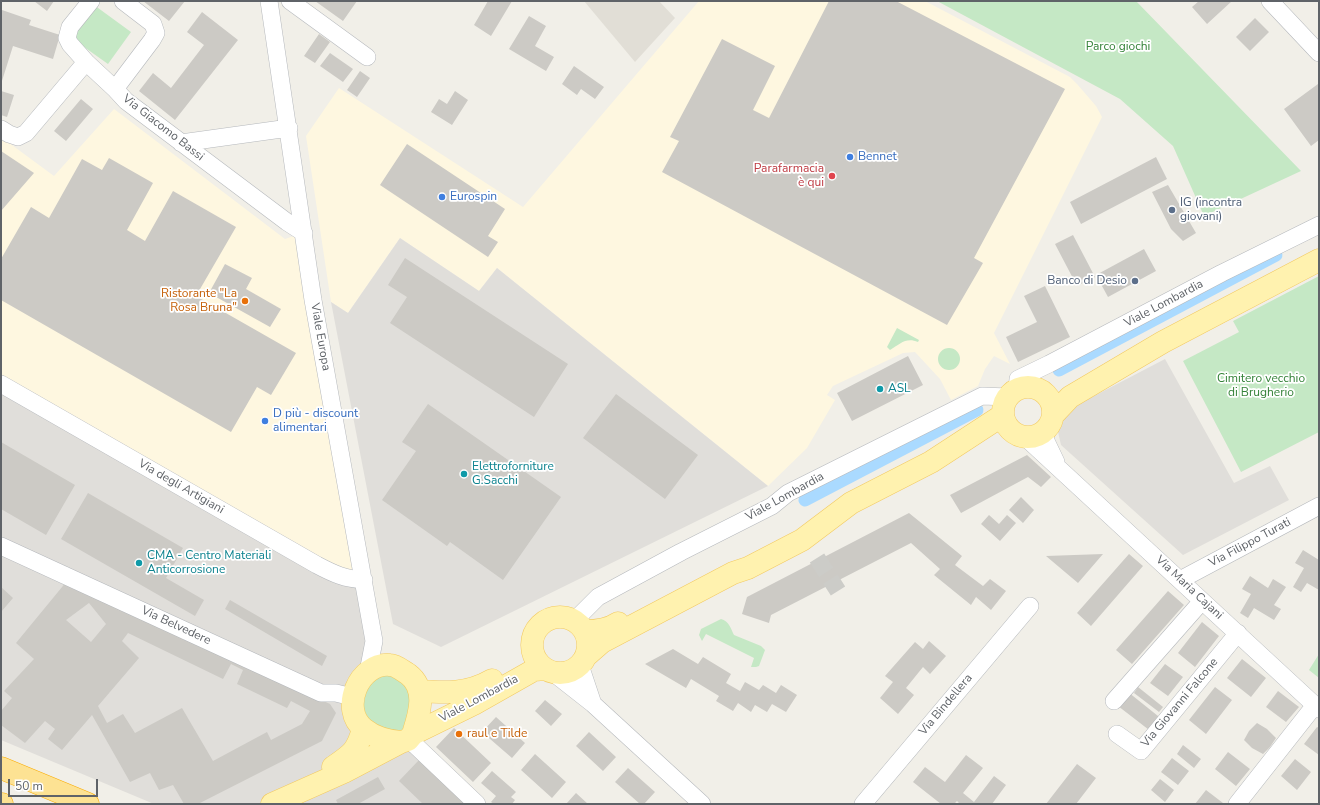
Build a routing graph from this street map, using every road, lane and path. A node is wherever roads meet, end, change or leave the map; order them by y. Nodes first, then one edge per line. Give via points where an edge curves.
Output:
1 (91, 1) edge
2 (124, 1) edge
3 (269, 1) edge
4 (290, 1) edge
5 (1270, 1) edge
6 (1319, 53) edge
7 (367, 57) dead end
8 (86, 62) junction
9 (115, 89) junction
10 (289, 128) junction
11 (1, 129) edge
12 (181, 143) junction
13 (1319, 225) edge
14 (304, 233) junction
15 (1319, 260) edge
16 (1163, 342) junction
17 (1, 384) edge
18 (1046, 394) junction
19 (1023, 417) junction
20 (851, 504) junction
21 (1319, 506) edge
22 (1, 546) edge
23 (364, 580) junction
24 (1180, 580) junction
25 (1202, 601) junction
26 (1030, 606) dead end
27 (577, 625) junction
28 (1238, 633) junction
29 (532, 646) junction
30 (583, 660) junction
31 (549, 670) junction
32 (368, 672) junction
33 (420, 690) junction
34 (352, 697) junction
35 (1114, 701) dead end
36 (593, 704) junction
37 (1317, 707) edge
38 (363, 729) junction
39 (1117, 734) dead end
40 (407, 739) junction
41 (1, 768) edge
42 (88, 804) edge
43 (272, 804) edge
44 (477, 804) edge
45 (702, 804) edge
46 (863, 804) edge
47 (1237, 804) edge

1 - 8 street, Via Giacomo Bassi via 70,27 67,38
2 - 9 street via 153,24 156,33
3 - 10 street, Viale Europa
4 - 7 street
5 - 6 street
8 - 9 street, Via Giacomo Bassi
8 - 11 street via 26,133 18,137
9 - 12 street, Via Giacomo Bassi via 126,101
10 - 12 street
10 - 14 street, Viale Europa
12 - 14 street, Via Giacomo Bassi
13 - 19 street, Viale Lombardia via 1018,379
14 - 23 street, Viale Europa via 313,300
15 - 16 main road, Viale Lombardia
16 - 18 main road, Viale Lombardia
16 - 19 main road, Viale Lombardia via 1070,397
17 - 23 street, Via degli Artigiani via 337,576
18 - 19 main road via 1052,403
18 - 19 main road via 1032,388 1024,388
19 - 20 main road, Viale Lombardia
19 - 24 street, Via Maria Cajani via 1058,468
19 - 27 street, Viale Lombardia via 982,396 788,493 772,506 598,597 578,617
20 - 27 main road, Viale Lombardia via 819,512 624,618 614,626 598,631
20 - 30 main road, Viale Lombardia via 802,540 602,642
21 - 24 street, Via Filippo Turati
22 - 34 street, Via Belvedere via 321,693
23 - 32 street, Viale Europa via 374,641
24 - 25 street, Via Maria Cajani
25 - 28 street, Via Maria Cajani
25 - 35 street
26 - 46 street, Via Bindellera
27 - 29 main road via 559,617 548,619 534,635
27 - 30 main road via 588,643
28 - 37 street, Via Maria Cajani
28 - 39 street, Via Giovanni Falcone via 1141,751
29 - 31 main road via 539,663
29 - 33 main road, Viale Lombardia via 522,660 509,671 488,683 466,691 442,693
30 - 31 main road via 571,670 561,673
30 - 36 street
31 - 36 street
31 - 40 main road, Viale Lombardia via 534,670
32 - 33 main road via 390,664 412,677
32 - 34 main road
33 - 40 main road, Viale Lombardia via 421,705
34 - 38 main road via 354,712
36 - 45 street
37 - 47 street
38 - 40 main road via 390,741
38 - 43 main road, Viale Lombardia via 360,742 352,754
40 - 43 main road, Viale Lombardia via 344,772
40 - 44 street
41 - 42 highway

